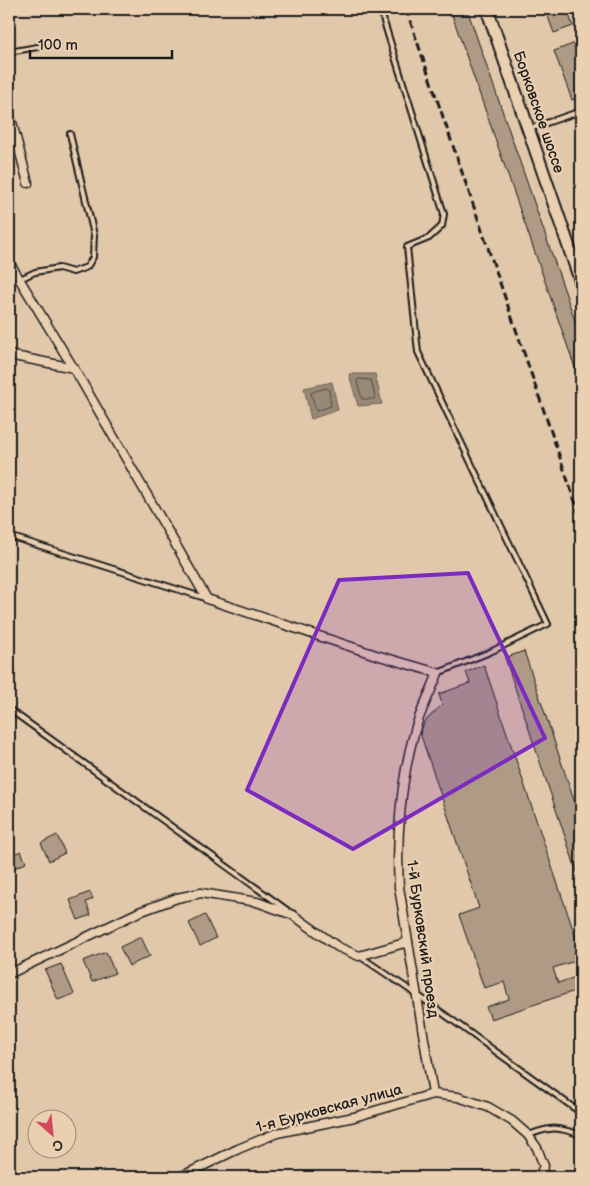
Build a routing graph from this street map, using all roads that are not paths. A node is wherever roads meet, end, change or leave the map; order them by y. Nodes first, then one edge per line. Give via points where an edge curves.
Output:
1 (380, 9) edge
2 (487, 9) edge
3 (43, 46) dead end
4 (9, 52) edge
5 (9, 111) edge
6 (581, 111) edge
7 (10, 124) edge
8 (529, 129) junction
9 (70, 134) dead end
10 (28, 183) dead end
11 (9, 262) edge
12 (20, 279) junction
13 (581, 282) edge
14 (9, 355) edge
15 (74, 368) junction
16 (9, 536) edge
17 (207, 599) junction
18 (438, 673) junction
19 (9, 709) edge
20 (293, 915) junction
21 (408, 942) junction
22 (359, 956) junction
23 (9, 974) edge
24 (416, 994) junction
25 (433, 1094) junction
26 (581, 1113) edge
27 (528, 1135) junction
28 (581, 1135) edge
29 (180, 1177) edge
30 (539, 1177) edge

1 - 18 lane via 444,214 442,226 430,238 407,247 418,352 548,624
2 - 8 main road, Борковское шоссе
3 - 4 lane
5 - 7 street
6 - 8 lane
7 - 10 street
8 - 13 main road, Борковское шоссе
9 - 12 lane via 94,235 93,257 86,267 73,272 58,268 35,272
11 - 12 street
12 - 15 street
14 - 15 street
15 - 17 street
16 - 17 lane
17 - 18 street
18 - 21 street, 1-й Бурковский проезд via 415,729 405,772 397,857
19 - 20 lane
20 - 22 street via 338,947
20 - 23 street via 257,902 201,893 139,912
21 - 22 street
21 - 24 street, 1-й Бурковский проезд
22 - 24 lane
24 - 25 street, 1-й Бурковский проезд
24 - 26 lane
25 - 27 street via 458,1097 488,1107
25 - 29 street, 1-я Бурковская улица via 354,1117 277,1133
27 - 28 lane via 544,1129 562,1128
27 - 30 street via 544,1166

